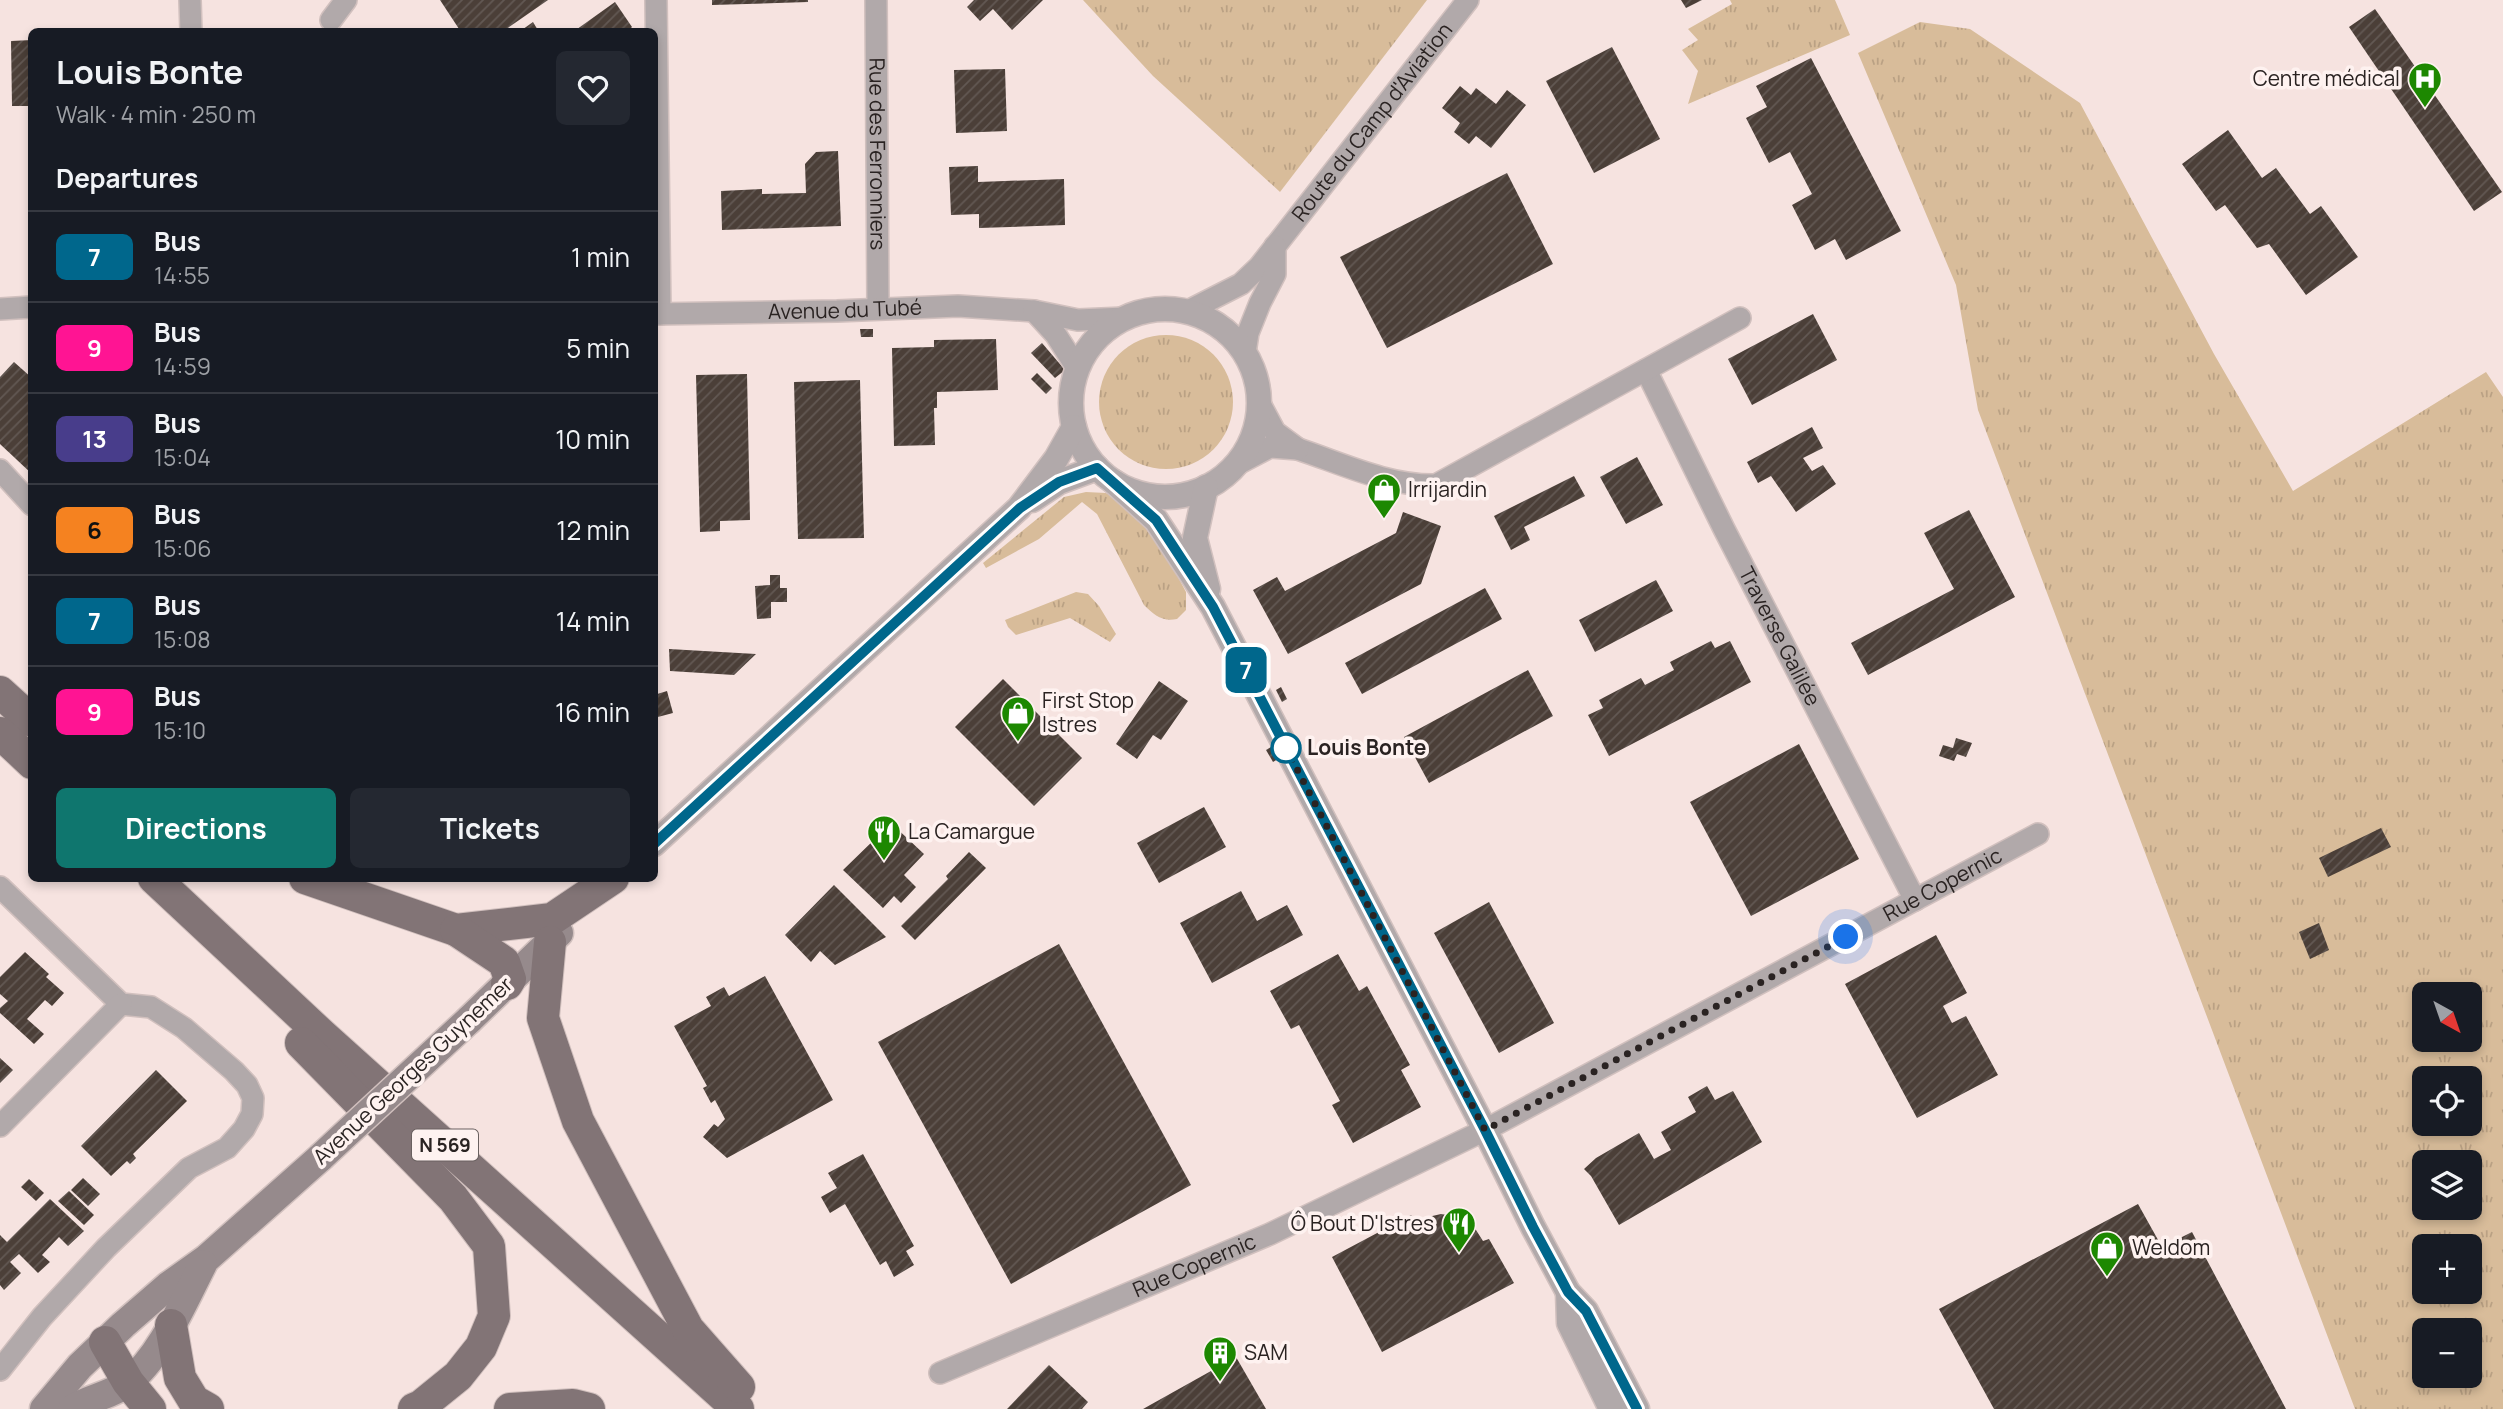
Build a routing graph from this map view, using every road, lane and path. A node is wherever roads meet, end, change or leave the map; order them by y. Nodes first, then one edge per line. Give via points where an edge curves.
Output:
1 (190, 0) edge
2 (346, 0) edge
3 (656, 0) edge
4 (876, 0) edge
5 (1468, 0) edge
6 (331, 20) dead end
7 (191, 28) edge
8 (656, 28) edge
9 (1275, 246) junction
10 (28, 307) edge
11 (0, 309) edge
12 (878, 309) junction
13 (1034, 311) junction
14 (1188, 311) junction
15 (658, 314) edge
16 (1125, 318) junction
17 (1740, 318) dead end
18 (1245, 353) junction
19 (1077, 368) junction
20 (1646, 370) junction
21 (1259, 402) junction
22 (1074, 427) junction
23 (1298, 449) junction
24 (1234, 466) junction
25 (0, 470) edge
26 (1106, 475) junction
27 (1206, 487) junction
28 (28, 502) edge
29 (1020, 508) junction
30 (1213, 607) junction
31 (0, 692) edge
32 (28, 717) edge
33 (0, 733) edge
34 (28, 758) edge
35 (2038, 834) dead end
36 (658, 840) edge
37 (158, 882) edge
38 (318, 882) edge
39 (609, 882) edge
40 (611, 882) edge
41 (0, 887) edge
42 (1915, 900) junction
43 (184, 907) junction
44 (456, 930) junction
45 (550, 942) junction
46 (507, 984) junction
47 (121, 1004) junction
48 (0, 1126) edge
49 (1485, 1130) junction
50 (206, 1259) junction
51 (1568, 1292) junction
52 (171, 1325) junction
53 (105, 1342) junction
54 (0, 1370) edge
55 (137, 1373) junction
56 (940, 1373) dead end
57 (180, 1378) junction
58 (44, 1409) edge
59 (72, 1409) edge
60 (150, 1409) edge
61 (208, 1409) edge
62 (414, 1409) edge
63 (510, 1409) edge
64 (589, 1409) edge
65 (738, 1409) edge
66 (758, 1409) edge
67 (1611, 1409) edge
68 (1637, 1409) edge

1 - 7 street
2 - 6 street
3 - 8 street
4 - 12 street, Rue des Ferronniers
5 - 9 street, Route du Camp d'Aviation
9 - 14 street, Route du Camp d'Aviation via 1241,284
9 - 18 street via 1275,274 1248,333
10 - 11 street
12 - 13 street, Avenue du Tubé via 958,306
12 - 15 street, Avenue du Tubé
13 - 16 street, Avenue du Tubé via 1078,320
13 - 19 street
14 - 16 street via 1155,309
14 - 18 street via 1230,334
16 - 19 street via 1089,347
17 - 20 street
18 - 21 street
19 - 22 street via 1071,398
20 - 23 street via 1436,485 1383,479
20 - 42 street, Traverse Galilée
21 - 23 street via 1275,432
21 - 24 street via 1248,447
22 - 26 street via 1083,450
22 - 29 street
23 - 24 street via 1270,447
24 - 27 street
25 - 28 street
26 - 27 street via 1143,494 1175,496
26 - 29 street via 1059,482
26 - 30 street via 1156,520
27 - 30 street via 1195,538
29 - 36 street
30 - 49 street
31 - 32 main road
33 - 34 main road
35 - 42 street, Rue Copernic
37 - 43 main road, N 569
38 - 44 main road
39 - 44 main road via 552,919
40 - 45 main road, Avenue Georges Guynemer
41 - 47 street
42 - 49 street, Rue Copernic
43 - 62 main road, N 569 via 245,988 453,1198 489,1246 494,1316 481,1347 458,1376
43 - 65 main road, N 569
44 - 46 main road via 504,962 510,979
45 - 46 main road, Avenue Georges Guynemer
45 - 66 main road via 543,1017 578,1121 688,1329
46 - 50 main road, Avenue Georges Guynemer, bridge
47 - 48 street
47 - 54 street via 151,1007 184,1028 247,1085 253,1098 252,1114 227,1148 188,1168 106,1248
49 - 51 street
49 - 56 street, Rue Copernic via 1270,1234
50 - 52 main road, Avenue Georges Guynemer
50 - 53 main road, Avenue Georges Guynemer
51 - 67 street via 1569,1323
51 - 68 street via 1586,1311
52 - 55 main road, Avenue Georges Guynemer
52 - 57 main road
53 - 55 main road
53 - 58 main road, Avenue Georges Guynemer
55 - 57 main road
55 - 59 main road via 111,1393
55 - 60 main road
57 - 61 main road via 194,1401
63 - 64 main road via 573,1405

